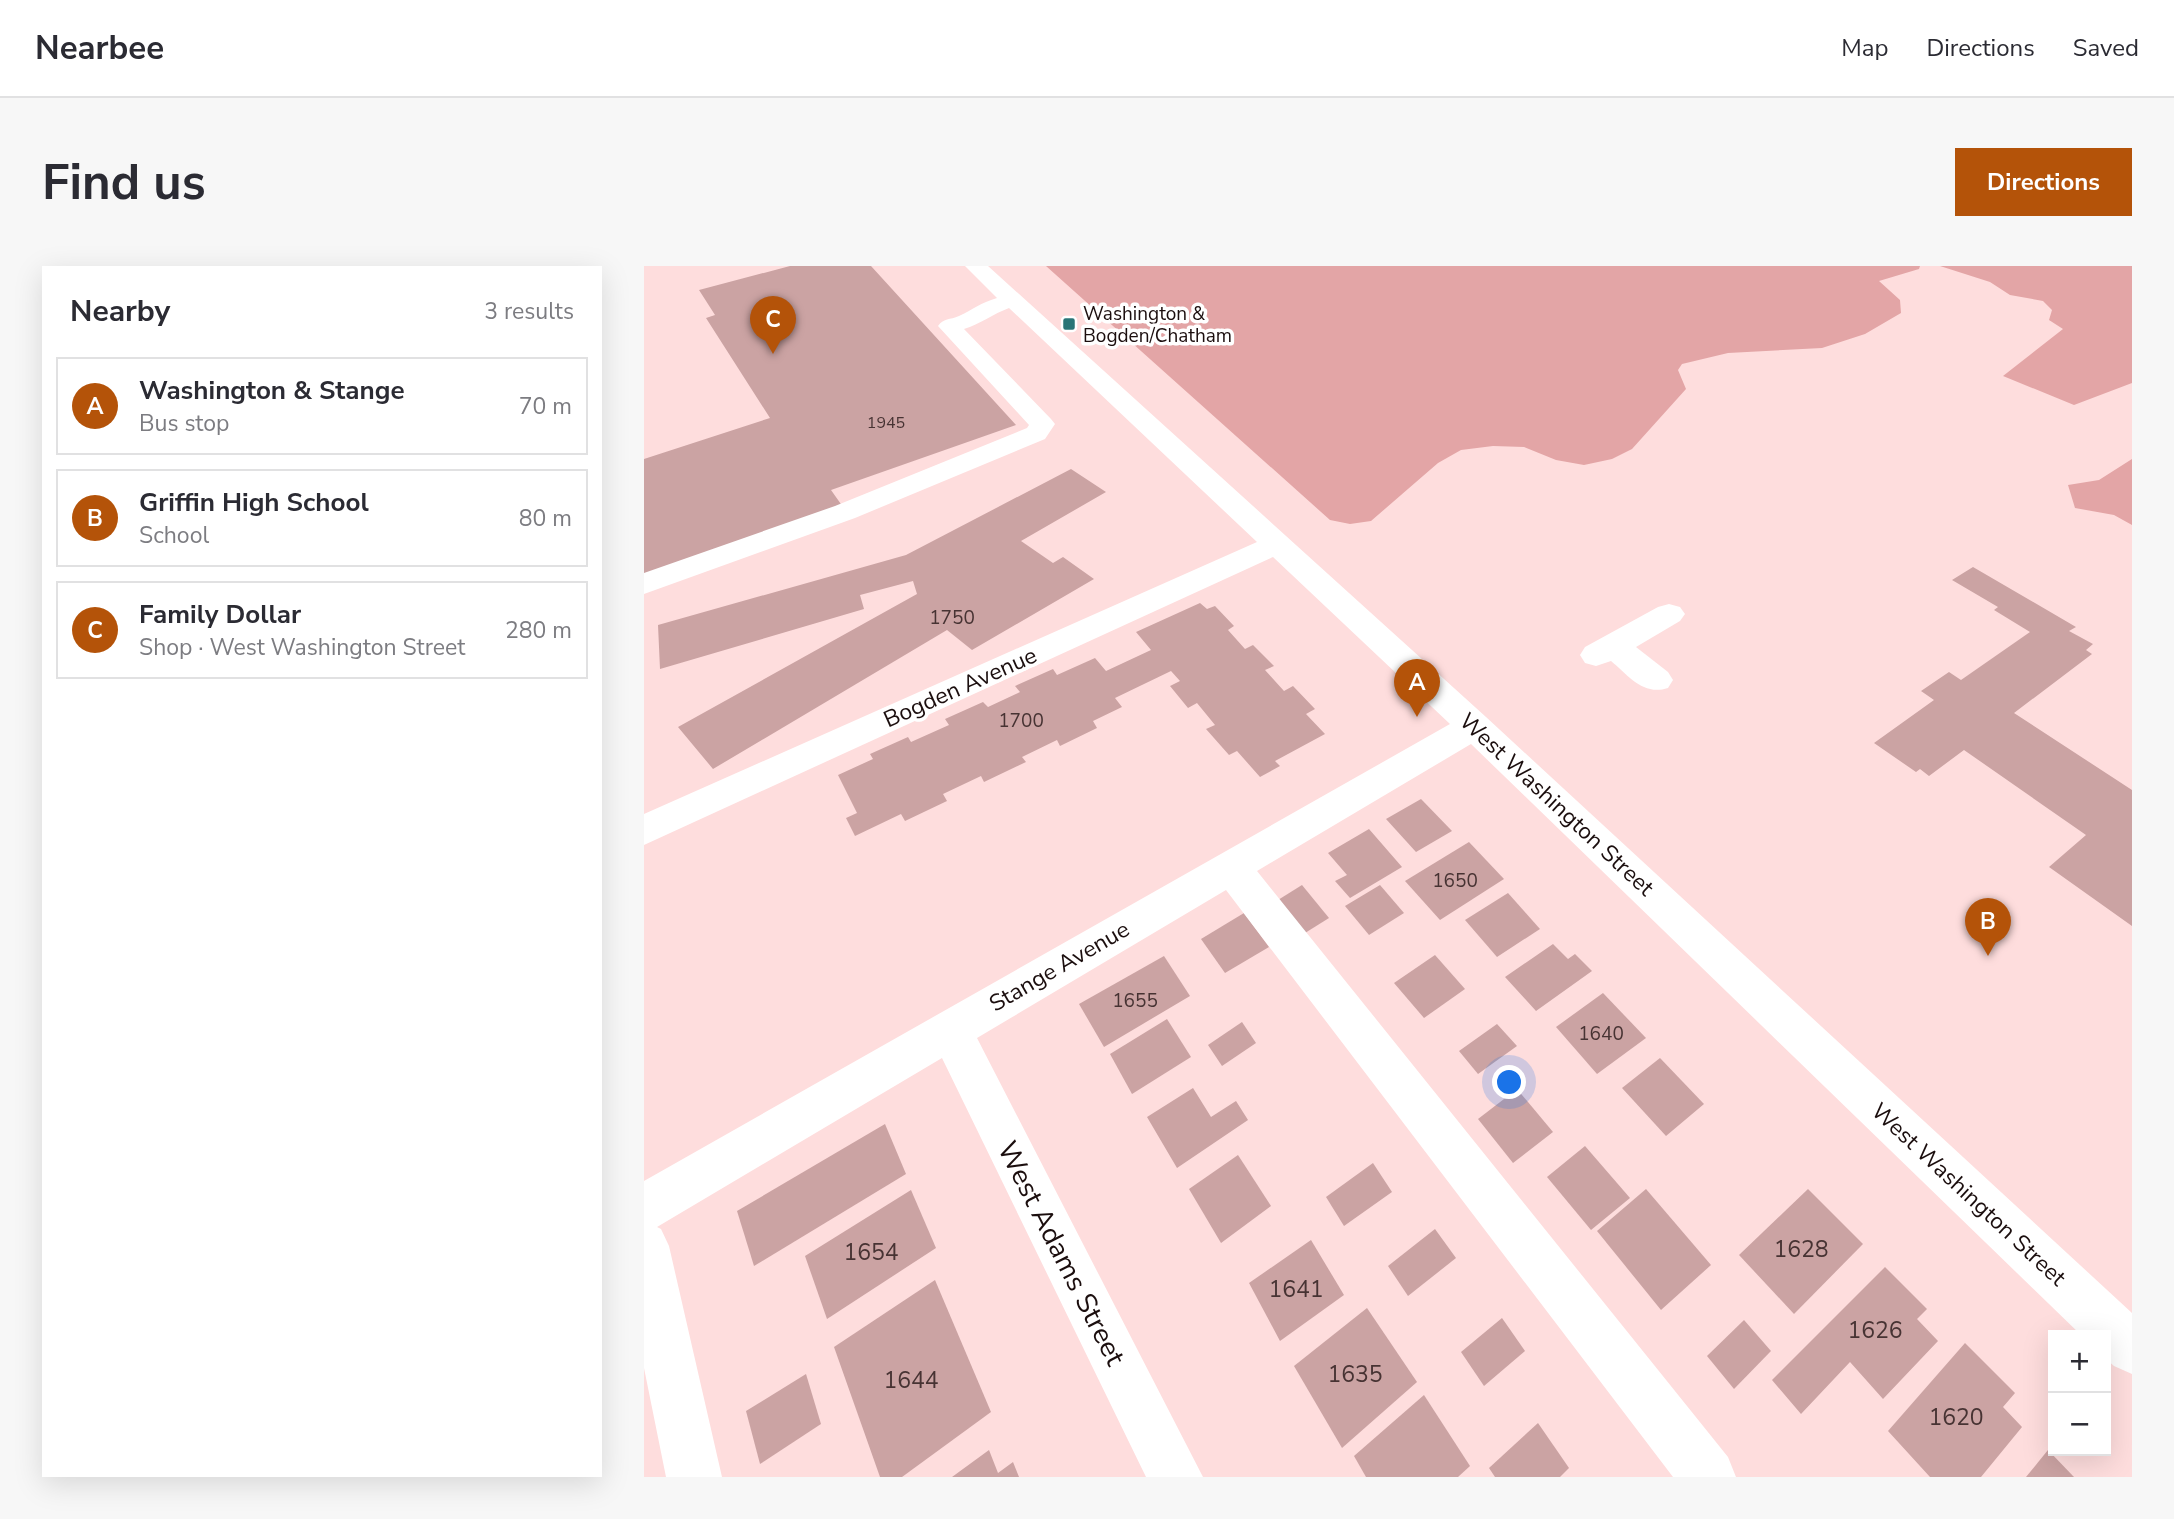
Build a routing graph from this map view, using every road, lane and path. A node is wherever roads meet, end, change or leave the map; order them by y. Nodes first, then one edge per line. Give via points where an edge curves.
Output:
1 (976, 266) edge
2 (1012, 300) junction
3 (1276, 545) junction
4 (644, 584) edge
5 (1669, 614) dead end
6 (1656, 680) dead end
7 (1474, 726) junction
8 (644, 830) edge
9 (1230, 866) junction
10 (950, 1030) junction
11 (644, 1208) edge
12 (644, 1246) edge
13 (2132, 1348) edge
14 (694, 1477) edge
15 (1175, 1477) edge
16 (1707, 1477) edge

1 - 2 street, West Washington Street
2 - 3 street, West Washington Street
2 - 4 street via 949,326 1042,424 1036,433 845,512
3 - 7 street, West Washington Street
3 - 8 street, Bogden Avenue
5 - 6 street via 1604,650
7 - 9 street, Stange Avenue
7 - 13 street, West Washington Street
9 - 10 street, Stange Avenue
9 - 16 street
10 - 11 street, Stange Avenue
10 - 15 street, West Adams Street
12 - 14 street

